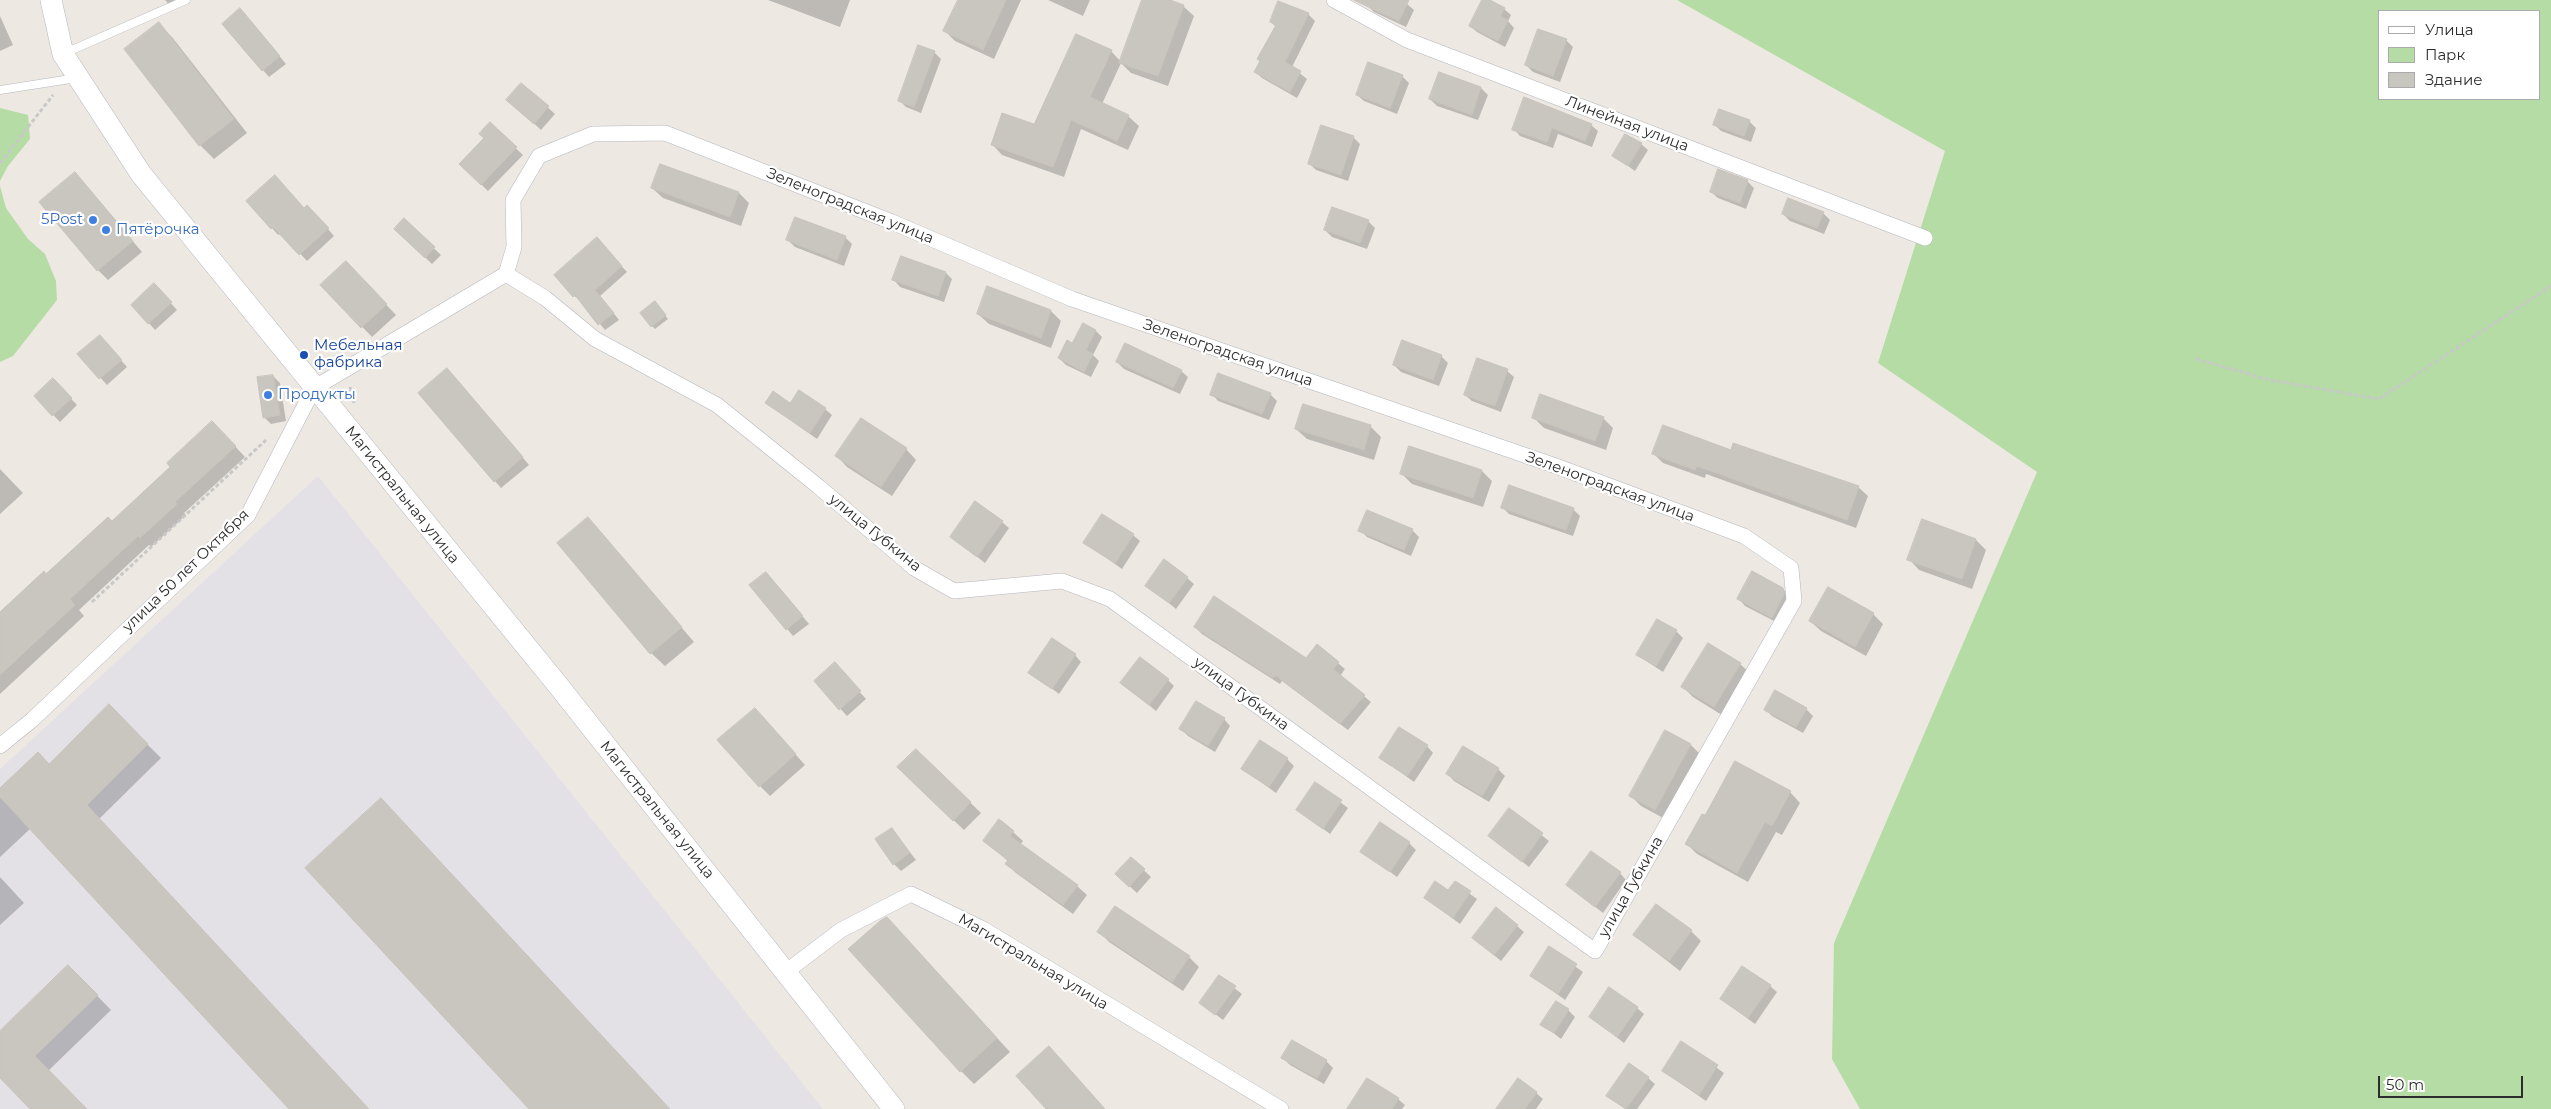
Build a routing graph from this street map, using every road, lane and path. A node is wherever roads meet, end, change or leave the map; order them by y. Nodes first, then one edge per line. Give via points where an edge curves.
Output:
1 (50, 0) edge
2 (186, 0) edge
3 (1334, 0) edge
4 (63, 54) junction
5 (72, 79) junction
6 (0, 90) edge
7 (0, 163) edge
8 (1925, 238) dead end
9 (506, 274) junction
10 (2551, 286) edge
11 (2196, 359) dead end
12 (346, 369) junction
13 (314, 388) junction
14 (356, 412) dead end
15 (271, 435) dead end
16 (1791, 568) joint
17 (92, 602) dead end
18 (0, 746) edge
19 (787, 971) junction
20 (894, 1109) edge
21 (1280, 1109) edge

1 - 4 main road, Магистральная улица
2 - 4 lane
3 - 8 street, Линейная улица via 1407,40
4 - 5 main road, Магистральная улица
5 - 6 lane
5 - 7 path via 33,117
5 - 13 main road, Магистральная улица via 141,174
9 - 12 street
9 - 16 street, Зеленоградская улица via 514,246 513,200 538,156 593,134 665,132 892,222 1072,299 1556,466 1744,536
9 - 16 street, улица Губкина via 545,298 595,339 717,405 914,568 954,591 1062,581 1110,599 1595,951 1794,601
10 - 11 path via 2379,399 2270,380
12 - 13 street
12 - 14 path
13 - 18 street, улица 50 лет Октября via 248,515 32,720
13 - 19 main road, Магистральная улица
15 - 17 path
19 - 20 main road, Магистральная улица
19 - 21 street, Магистральная улица via 841,930 911,894 983,929

